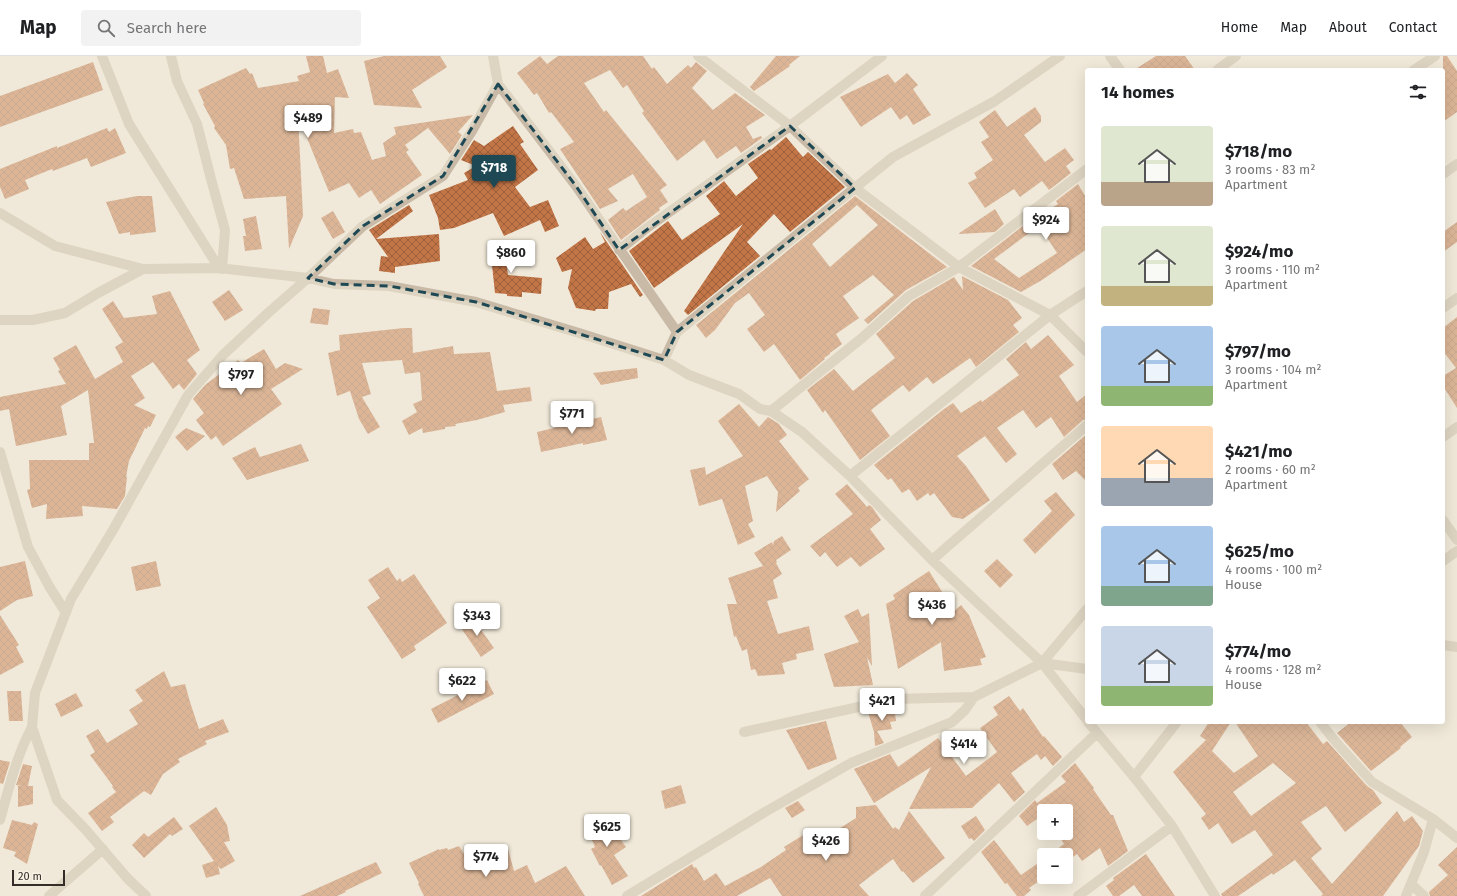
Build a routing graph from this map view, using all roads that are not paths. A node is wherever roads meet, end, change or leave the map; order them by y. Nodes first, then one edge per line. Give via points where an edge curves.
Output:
1 (102, 56) edge
2 (171, 56) edge
3 (493, 56) edge
4 (698, 56) edge
5 (882, 56) edge
6 (1060, 56) edge
7 (1110, 56) edge
8 (1236, 56) edge
9 (1435, 56) edge
10 (1119, 68) edge
11 (1220, 68) edge
12 (1417, 68) edge
13 (498, 84) junction
14 (790, 126) junction
15 (1457, 164) edge
16 (1085, 171) edge
17 (1445, 173) edge
18 (855, 188) junction
19 (0, 213) edge
20 (619, 250) junction
21 (960, 267) junction
22 (220, 268) junction
23 (143, 269) junction
24 (308, 278) junction
25 (1085, 292) edge
26 (1457, 298) edge
27 (1445, 307) edge
28 (1050, 315) junction
29 (0, 320) edge
30 (677, 332) junction
31 (1085, 350) edge
32 (664, 360) junction
33 (771, 411) junction
34 (1085, 427) edge
35 (1457, 427) edge
36 (1445, 436) edge
37 (0, 452) edge
38 (850, 476) junction
39 (1445, 523) edge
40 (1457, 540) edge
41 (1457, 551) edge
42 (932, 560) junction
43 (1445, 560) edge
44 (1085, 611) edge
45 (66, 613) junction
46 (1445, 645) edge
47 (1457, 648) edge
48 (1042, 662) junction
49 (1085, 669) edge
50 (974, 697) junction
51 (1085, 717) edge
52 (1090, 724) edge
53 (1175, 724) edge
54 (1322, 724) edge
55 (32, 727) junction
56 (744, 732) dead end
57 (1097, 733) junction
58 (1134, 777) junction
59 (1433, 819) junction
60 (0, 820) edge
61 (1172, 826) junction
62 (1457, 838) edge
63 (103, 849) junction
64 (1412, 885) junction
65 (49, 896) edge
66 (146, 896) edge
67 (627, 896) edge
68 (925, 896) edge
69 (1078, 896) edge
70 (1215, 896) edge
71 (1406, 896) edge
72 (1424, 896) edge

1 - 22 street via 129,124
2 - 22 street via 177,81 197,124 225,230
3 - 13 street
4 - 14 street
5 - 14 street
6 - 18 street via 995,101 893,158
7 - 10 street
8 - 11 street
9 - 12 street
13 - 20 street via 576,186
13 - 24 street via 443,176 363,226
14 - 18 street
14 - 20 street
15 - 17 street
16 - 21 street
18 - 21 street
18 - 30 street
19 - 23 street via 55,246
20 - 30 street
21 - 28 street
21 - 33 street via 909,296 862,338
22 - 23 street
22 - 24 street
23 - 29 street via 65,313 33,320
24 - 32 street via 334,284 389,286 476,302
24 - 45 street via 223,355 188,395 113,530 71,598
25 - 28 street
26 - 27 street
28 - 31 street
28 - 38 street
30 - 32 street
32 - 33 street via 689,375 739,394 760,409
33 - 38 street via 802,432
34 - 42 street
35 - 36 street
37 - 45 street via 28,547
38 - 42 street
39 - 40 street
41 - 43 street
42 - 48 street
44 - 48 street
45 - 55 street via 36,693
46 - 47 street
48 - 49 street
48 - 50 street
48 - 51 street
50 - 56 street via 895,698
50 - 67 street via 952,722 851,763
52 - 57 street
53 - 58 street
54 - 59 street via 1372,782
55 - 60 street via 17,760
55 - 63 street via 57,800
57 - 58 street
57 - 68 street
58 - 61 street
59 - 62 street
59 - 64 street
61 - 69 street
61 - 70 street
63 - 65 street
63 - 66 street
64 - 71 street
64 - 72 street

